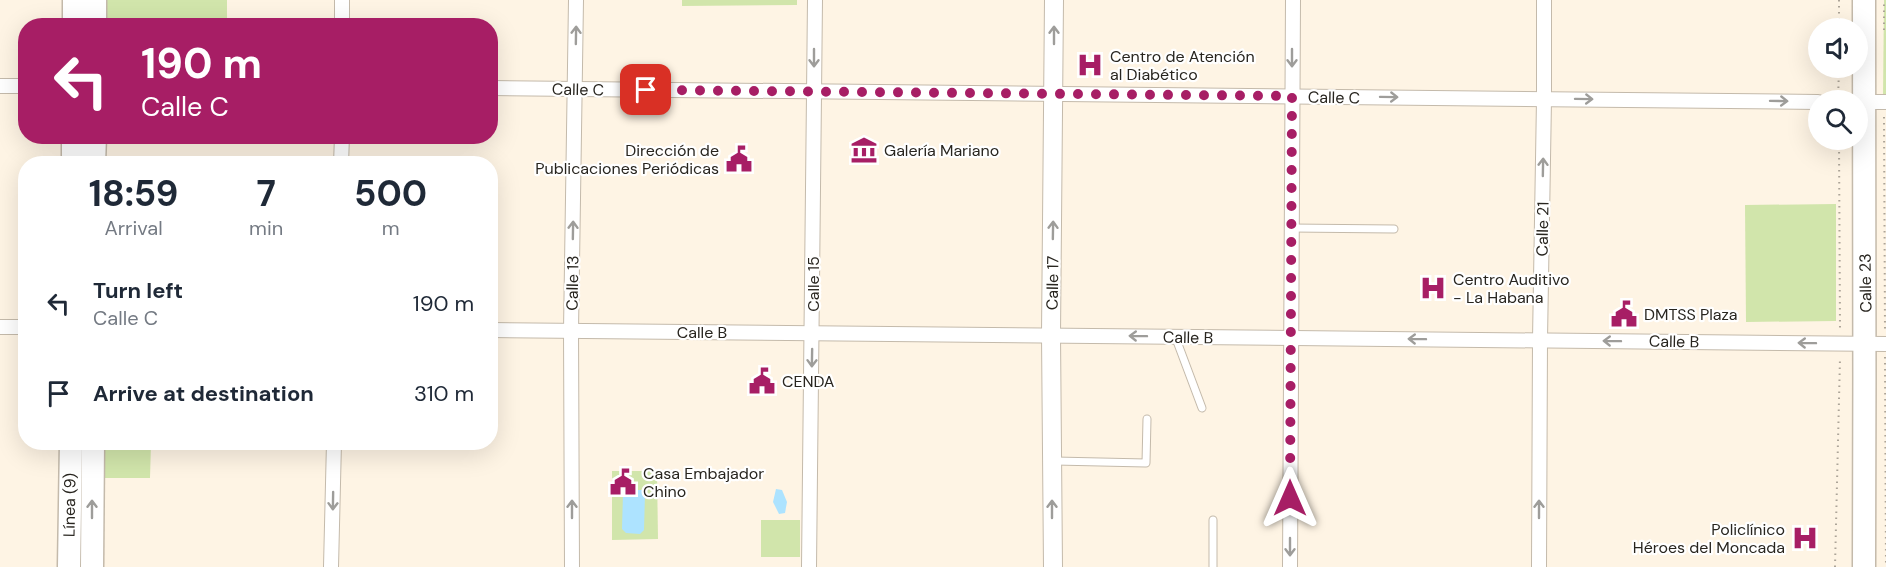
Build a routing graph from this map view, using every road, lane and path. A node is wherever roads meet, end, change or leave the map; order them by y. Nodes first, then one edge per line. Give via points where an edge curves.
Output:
1 (74, 0) edge
2 (95, 0) edge
3 (342, 0) edge
4 (576, 0) edge
5 (815, 0) edge
6 (1054, 0) edge
7 (1293, 0) edge
8 (1544, 0) edge
9 (1839, 0) edge
10 (1863, 0) edge
11 (1884, 0) edge
12 (74, 18) edge
13 (95, 18) edge
14 (342, 18) edge
15 (1839, 18) edge
16 (1884, 34) dead end
17 (0, 86) edge
18 (18, 86) edge
19 (498, 88) edge
20 (575, 89) junction
21 (814, 92) junction
22 (1054, 94) junction
23 (1292, 96) junction
24 (1544, 99) junction
25 (1808, 102) edge
26 (1872, 102) edge
27 (1292, 228) junction
28 (1394, 229) dead end
29 (0, 327) edge
30 (18, 327) edge
31 (498, 330) edge
32 (571, 331) junction
33 (812, 333) junction
34 (1051, 335) junction
35 (1175, 336) junction
36 (1291, 338) junction
37 (1540, 340) junction
38 (1879, 343) edge
39 (1202, 408) dead end
40 (1147, 419) dead end
41 (70, 450) edge
42 (93, 450) edge
43 (334, 450) edge
44 (1052, 461) junction
45 (1213, 520) dead end
46 (69, 567) edge
47 (92, 567) edge
48 (331, 567) edge
49 (572, 567) edge
50 (809, 567) edge
51 (1053, 567) edge
52 (1213, 567) edge
53 (1290, 567) edge
54 (1539, 567) edge
55 (1864, 567) edge
56 (1886, 567) edge

1 - 12 main road
2 - 13 main road
3 - 14 street
20 -> 4 street, Calle 13
5 -> 21 street, Calle 15
22 -> 6 street, Calle 17
7 -> 23 street
8 - 24 street, Calle 21
9 - 15 path
10 - 26 main road, Calle 23
11 - 16 path
17 - 18 street
19 - 20 street, Calle C
20 - 21 street, Calle C
32 -> 20 street, Calle 13
21 - 22 street, Calle C
21 - 33 street, Calle 15
22 - 23 street, Calle C
34 -> 22 street, Calle 17
23 -> 24 street, Calle C
23 - 27 street
24 -> 25 street, Calle C
37 -> 24 street, Calle 21
26 - 38 main road, Calle 23
26 - 38 path
27 - 28 lane
27 - 36 street
29 - 30 street
31 - 32 street, Calle B
32 - 33 street, Calle B
49 -> 32 street, Calle 13
33 - 34 street, Calle B
33 -> 50 street, Calle 15
35 -> 34 street, Calle B
34 - 44 street, Calle 17
35 - 36 street, Calle B
35 - 39 lane
37 -> 36 street, Calle B
36 -> 53 street
38 -> 37 street, Calle B
54 -> 37 street, Calle 21
38 - 55 main road, Calle 23
38 - 56 path
40 - 44 lane via 1146,463
41 - 46 main road, Línea (9)
47 -> 42 main road, Línea (9)
43 -> 48 street
51 -> 44 street, Calle 17
45 - 52 lane

